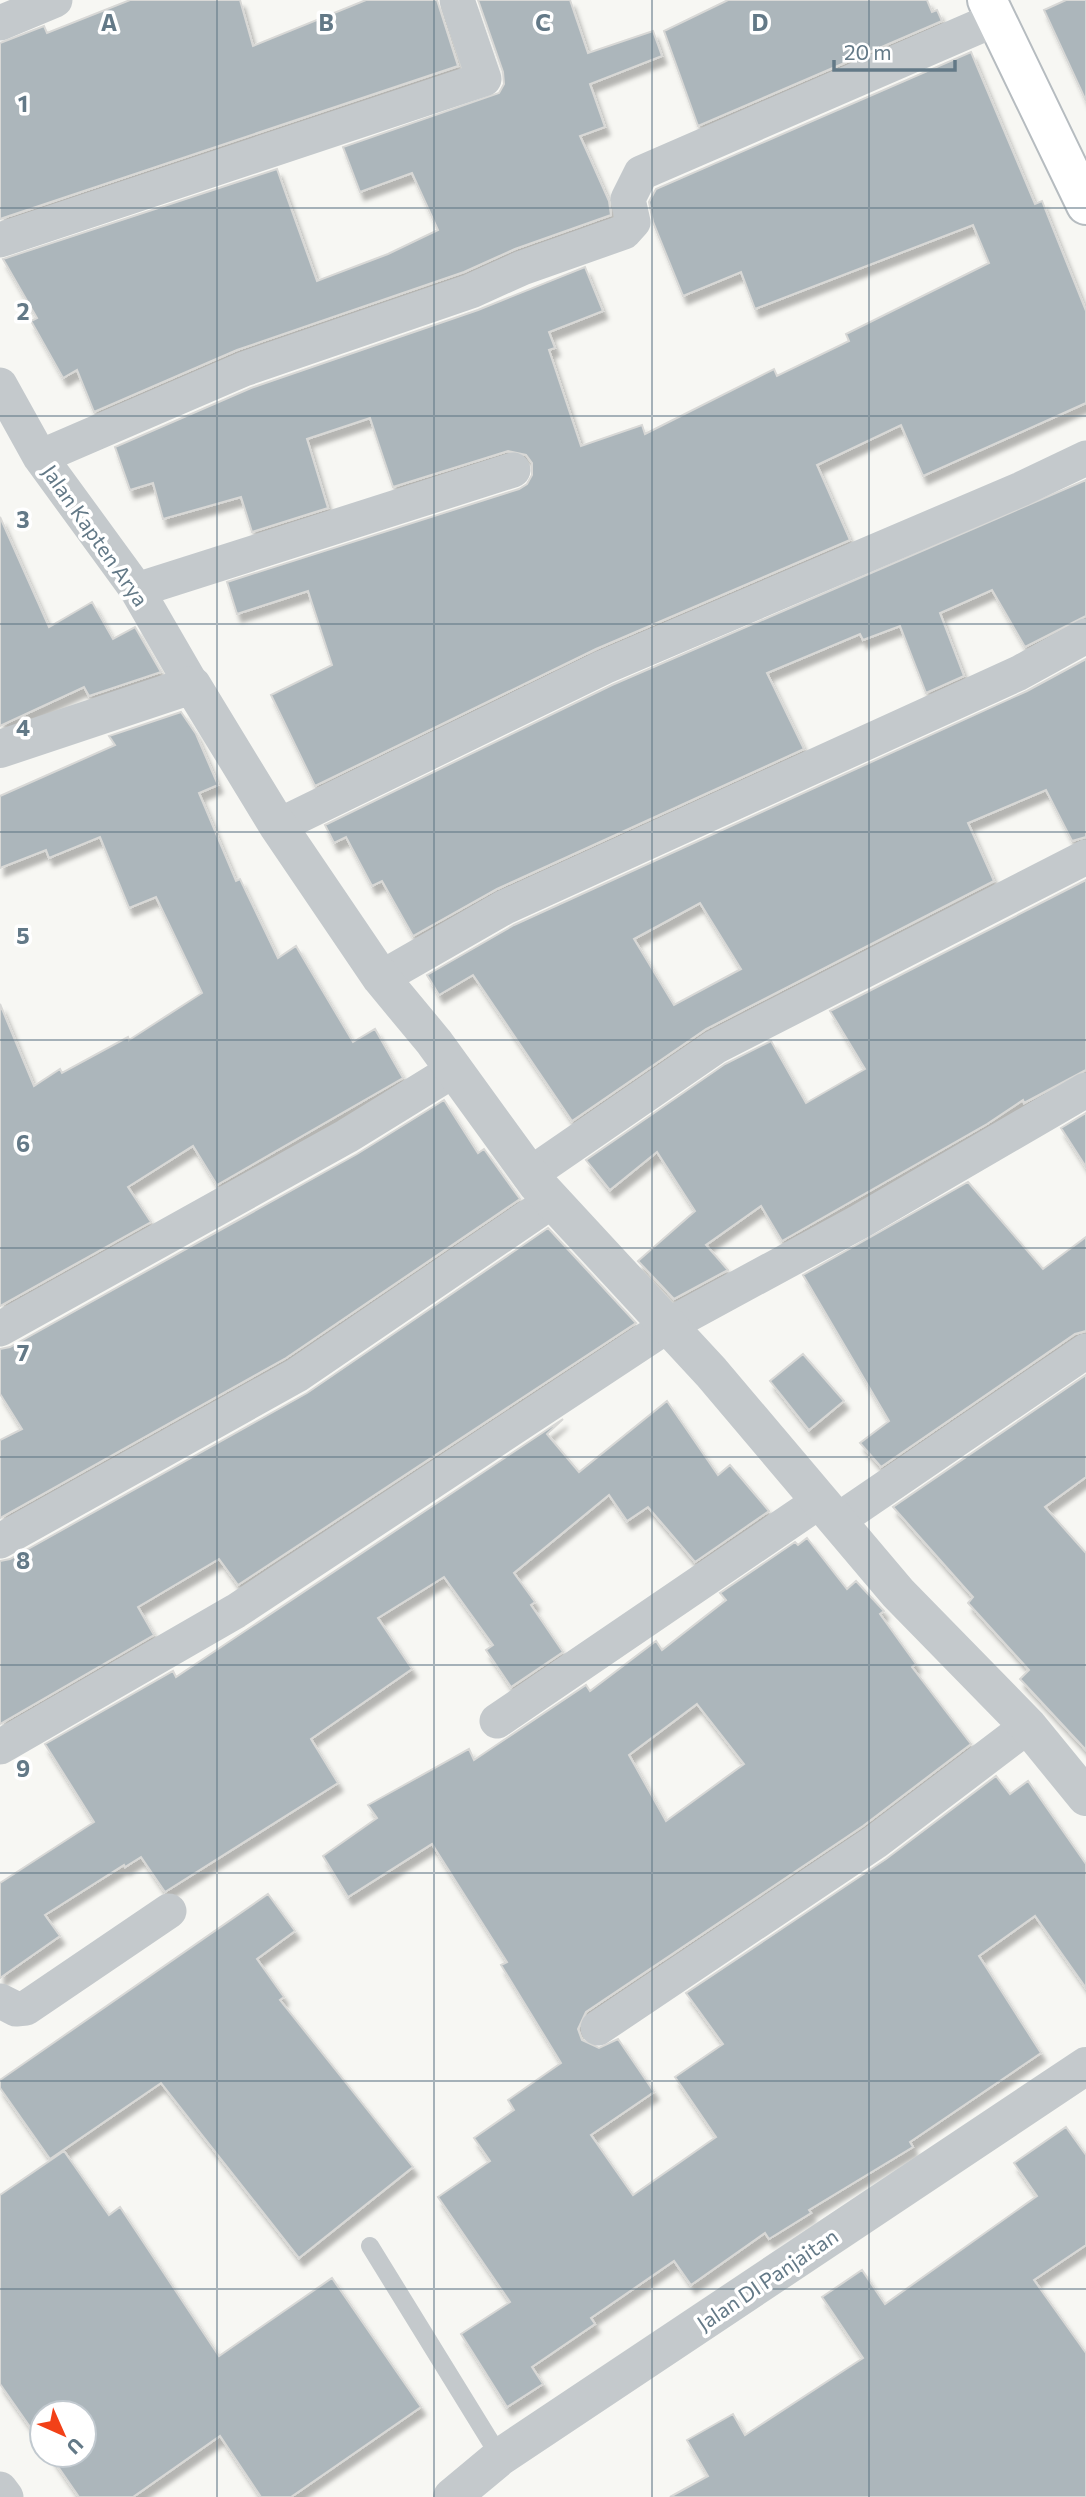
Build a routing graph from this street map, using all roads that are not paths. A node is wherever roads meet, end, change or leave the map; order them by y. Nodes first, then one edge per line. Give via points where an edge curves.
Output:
1 (55, 0) edge
2 (457, 0) edge
3 (992, 10) edge
4 (0, 23) edge
5 (1086, 205) edge
6 (0, 240) edge
7 (0, 385) edge
8 (40, 457) junction
9 (1086, 458) edge
10 (513, 470) dead end
11 (137, 590) junction
12 (1086, 636) edge
13 (192, 685) junction
14 (0, 749) edge
15 (278, 826) junction
16 (1086, 857) edge
17 (381, 978) junction
18 (454, 1070) junction
19 (1086, 1090) edge
20 (541, 1188) junction
21 (667, 1326) junction
22 (0, 1329) edge
23 (1086, 1351) edge
24 (829, 1511) junction
25 (0, 1541) edge
26 (497, 1721) dead end
27 (1028, 1726) junction
28 (0, 1748) edge
29 (1086, 1797) edge
30 (169, 1911) dead end
31 (0, 2001) edge
32 (597, 2028) dead end
33 (1086, 2066) edge
34 (370, 2246) dead end
35 (500, 2457) junction
36 (0, 2489) edge
37 (6, 2497) edge
38 (452, 2497) edge

1 - 4 street
2 - 6 street via 484,79
3 - 5 main road
3 - 8 street via 642,173 628,199 633,222 624,232 471,291 244,369
7 - 8 street, Jalan Kapten Arya
8 - 11 street, Jalan Kapten Arya
9 - 15 street via 604,667
10 - 11 street
11 - 13 street, Jalan Kapten Arya
12 - 17 street via 1019,673 505,907
13 - 14 street
13 - 15 street
15 - 17 street
16 - 20 street via 715,1047
17 - 18 street
18 - 20 street
18 - 22 street via 347,1136
19 - 21 street
20 - 21 street
20 - 25 street via 297,1376
21 - 24 street
21 - 28 street via 236,1611
23 - 24 street
24 - 26 street
24 - 27 street via 898,1593
27 - 29 street
27 - 32 street via 875,1842
30 - 31 street via 26,2008 16,2009
33 - 35 street, Jalan DI Panjaitan
34 - 35 lane
35 - 38 street, Jalan DI Panjaitan
36 - 37 street

